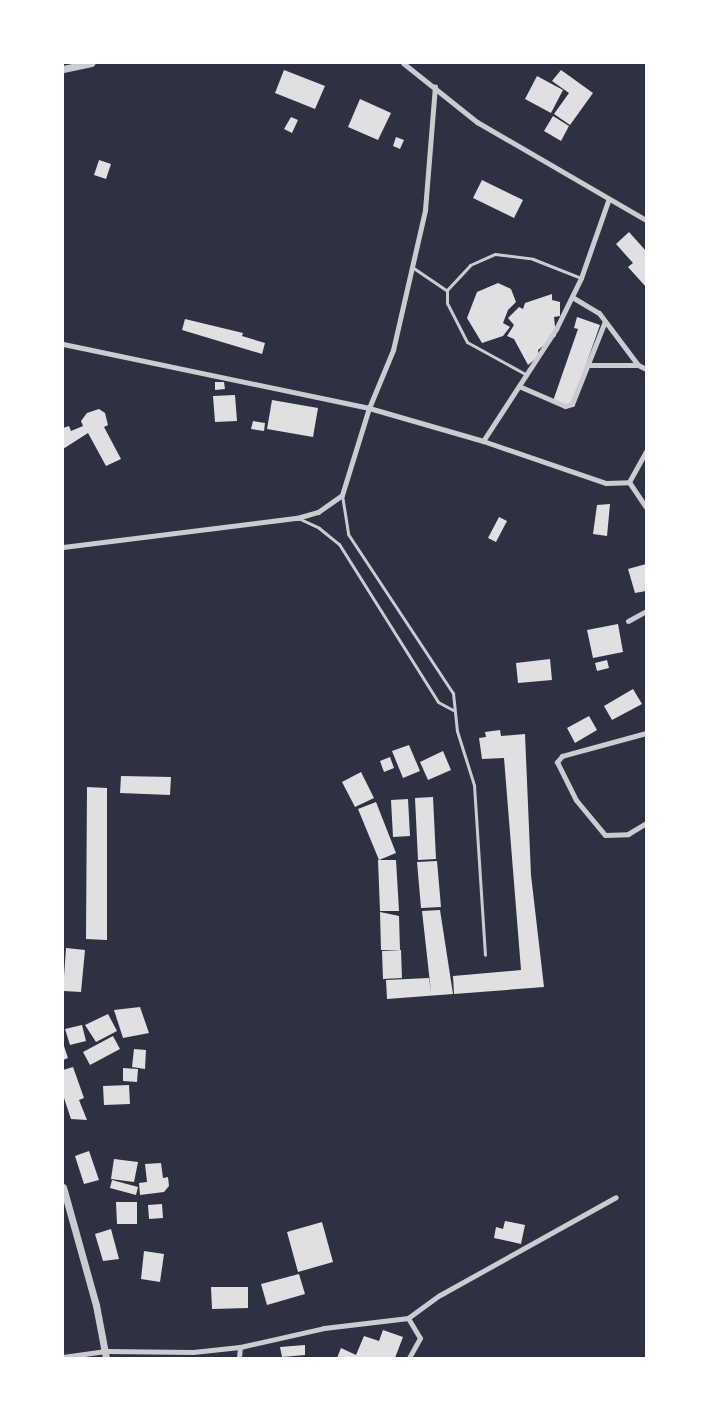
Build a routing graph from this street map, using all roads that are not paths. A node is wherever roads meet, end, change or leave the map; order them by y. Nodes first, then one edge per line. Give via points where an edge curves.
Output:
1 (89, 63) edge
2 (403, 63) edge
3 (63, 69) edge
4 (435, 86) junction
5 (608, 201) junction
6 (646, 220) edge
7 (410, 266) junction
8 (581, 278) junction
9 (447, 290) junction
10 (572, 297) junction
11 (605, 321) junction
12 (63, 344) edge
13 (589, 365) junction
14 (638, 365) junction
15 (646, 369) edge
16 (529, 376) junction
17 (521, 387) junction
18 (369, 408) junction
19 (483, 441) junction
20 (646, 451) edge
21 (628, 482) junction
22 (342, 495) junction
23 (646, 507) edge
24 (297, 518) junction
25 (63, 547) edge
26 (646, 611) edge
27 (628, 621) dead end
28 (453, 710) junction
29 (646, 733) edge
30 (646, 823) edge
31 (485, 955) dead end
32 (63, 1187) edge
33 (616, 1197) dead end
34 (408, 1318) junction
35 (240, 1347) junction
36 (106, 1355) edge
37 (63, 1357) edge
38 (239, 1358) edge
39 (409, 1358) edge

1 - 3 street
2 - 4 street
4 - 5 street via 477,122
4 - 7 street via 430,174
5 - 6 street
5 - 8 street
7 - 9 lane
7 - 18 street via 393,350
8 - 9 lane via 533,259 495,254 470,265
8 - 10 street
9 - 16 lane via 447,303 467,342
10 - 11 street
10 - 16 street
11 - 13 street
11 - 14 street
12 - 18 street
13 - 14 street
13 - 17 street via 572,404 565,406
14 - 15 street
16 - 17 street
17 - 19 street
18 - 19 street
18 - 22 street
19 - 21 street via 606,483
20 - 21 street
21 - 23 street
22 - 24 street via 318,512
22 - 28 lane via 348,534 453,693
24 - 25 street
24 - 28 lane via 320,528 339,544 438,702
26 - 27 street
28 - 31 lane via 474,785
29 - 30 street via 562,756 557,762 576,800 605,835 628,834
32 - 36 street
33 - 34 street via 440,1295
34 - 35 street via 324,1328
34 - 39 street via 420,1338
35 - 36 street
35 - 38 street
36 - 37 street

